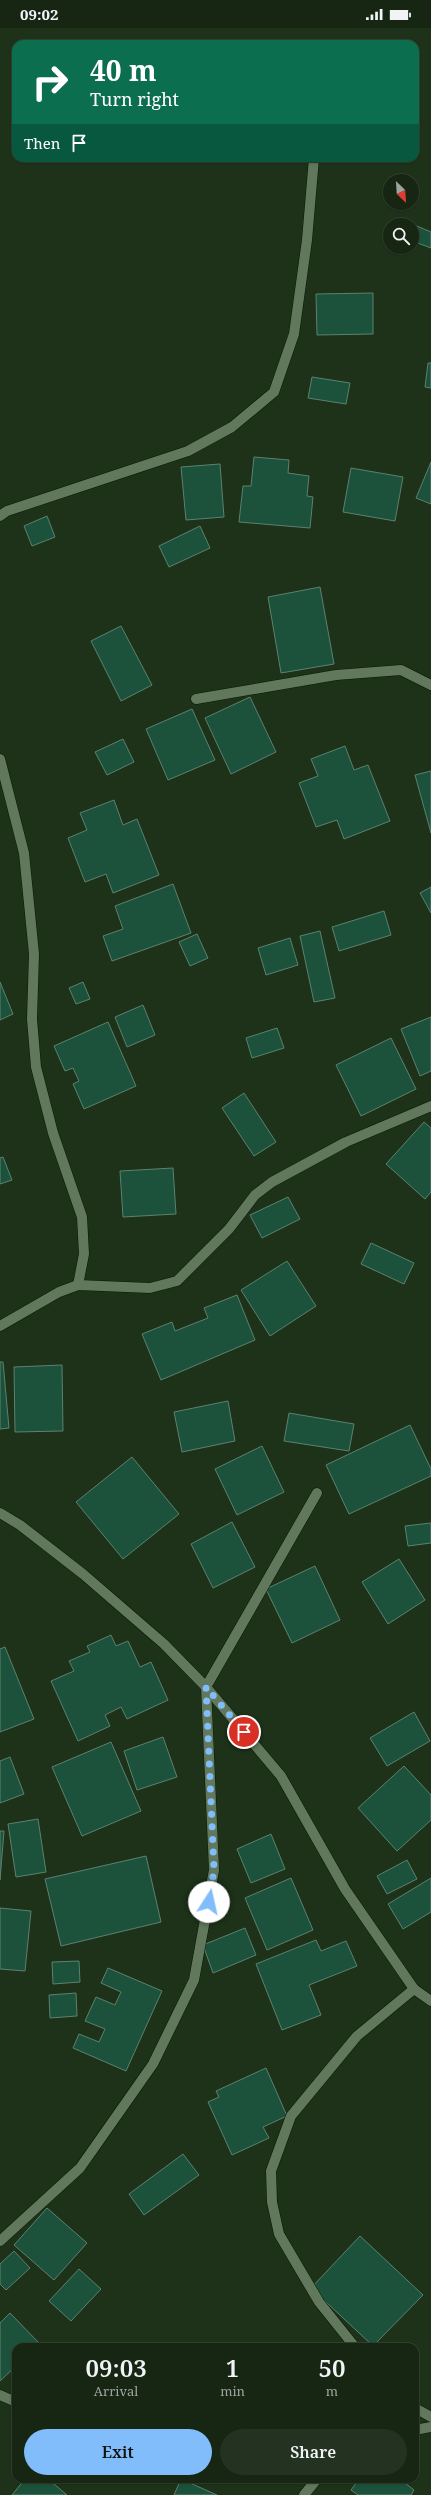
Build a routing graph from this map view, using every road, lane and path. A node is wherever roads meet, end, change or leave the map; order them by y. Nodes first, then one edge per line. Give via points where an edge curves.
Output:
1 (314, 162) edge
2 (0, 516) edge
3 (431, 685) edge
4 (196, 699) dead end
5 (0, 759) edge
6 (431, 1106) edge
7 (78, 1285) junction
8 (0, 1326) edge
9 (317, 1493) dead end
10 (0, 1513) edge
11 (206, 1687) junction
12 (414, 1989) junction
13 (431, 2001) edge
14 (0, 2241) edge
15 (352, 2343) edge
16 (0, 2395) edge
17 (12, 2400) edge
18 (419, 2410) edge
19 (431, 2418) edge
20 (431, 2427) edge
21 (419, 2429) edge
22 (314, 2483) edge
23 (304, 2495) edge

1 - 2 street via 308,240 294,334 274,392 232,426 188,451 7,510
3 - 4 street via 401,670 336,675
5 - 7 street via 24,853 34,954 32,1019 36,1067 53,1133 82,1218 84,1254
6 - 7 street via 346,1142 272,1182 255,1195 229,1229 176,1281 150,1288
7 - 8 street via 59,1292
9 - 11 street
10 - 11 street via 83,1574 164,1644
11 - 12 street via 281,1776 345,1889
11 - 14 street via 214,1870 194,1980 153,2064 80,2168
12 - 13 street
12 - 15 street via 357,2036 291,2116 270,2171 272,2202 279,2234 319,2302
16 - 17 street
18 - 19 street
20 - 21 street
22 - 23 street

